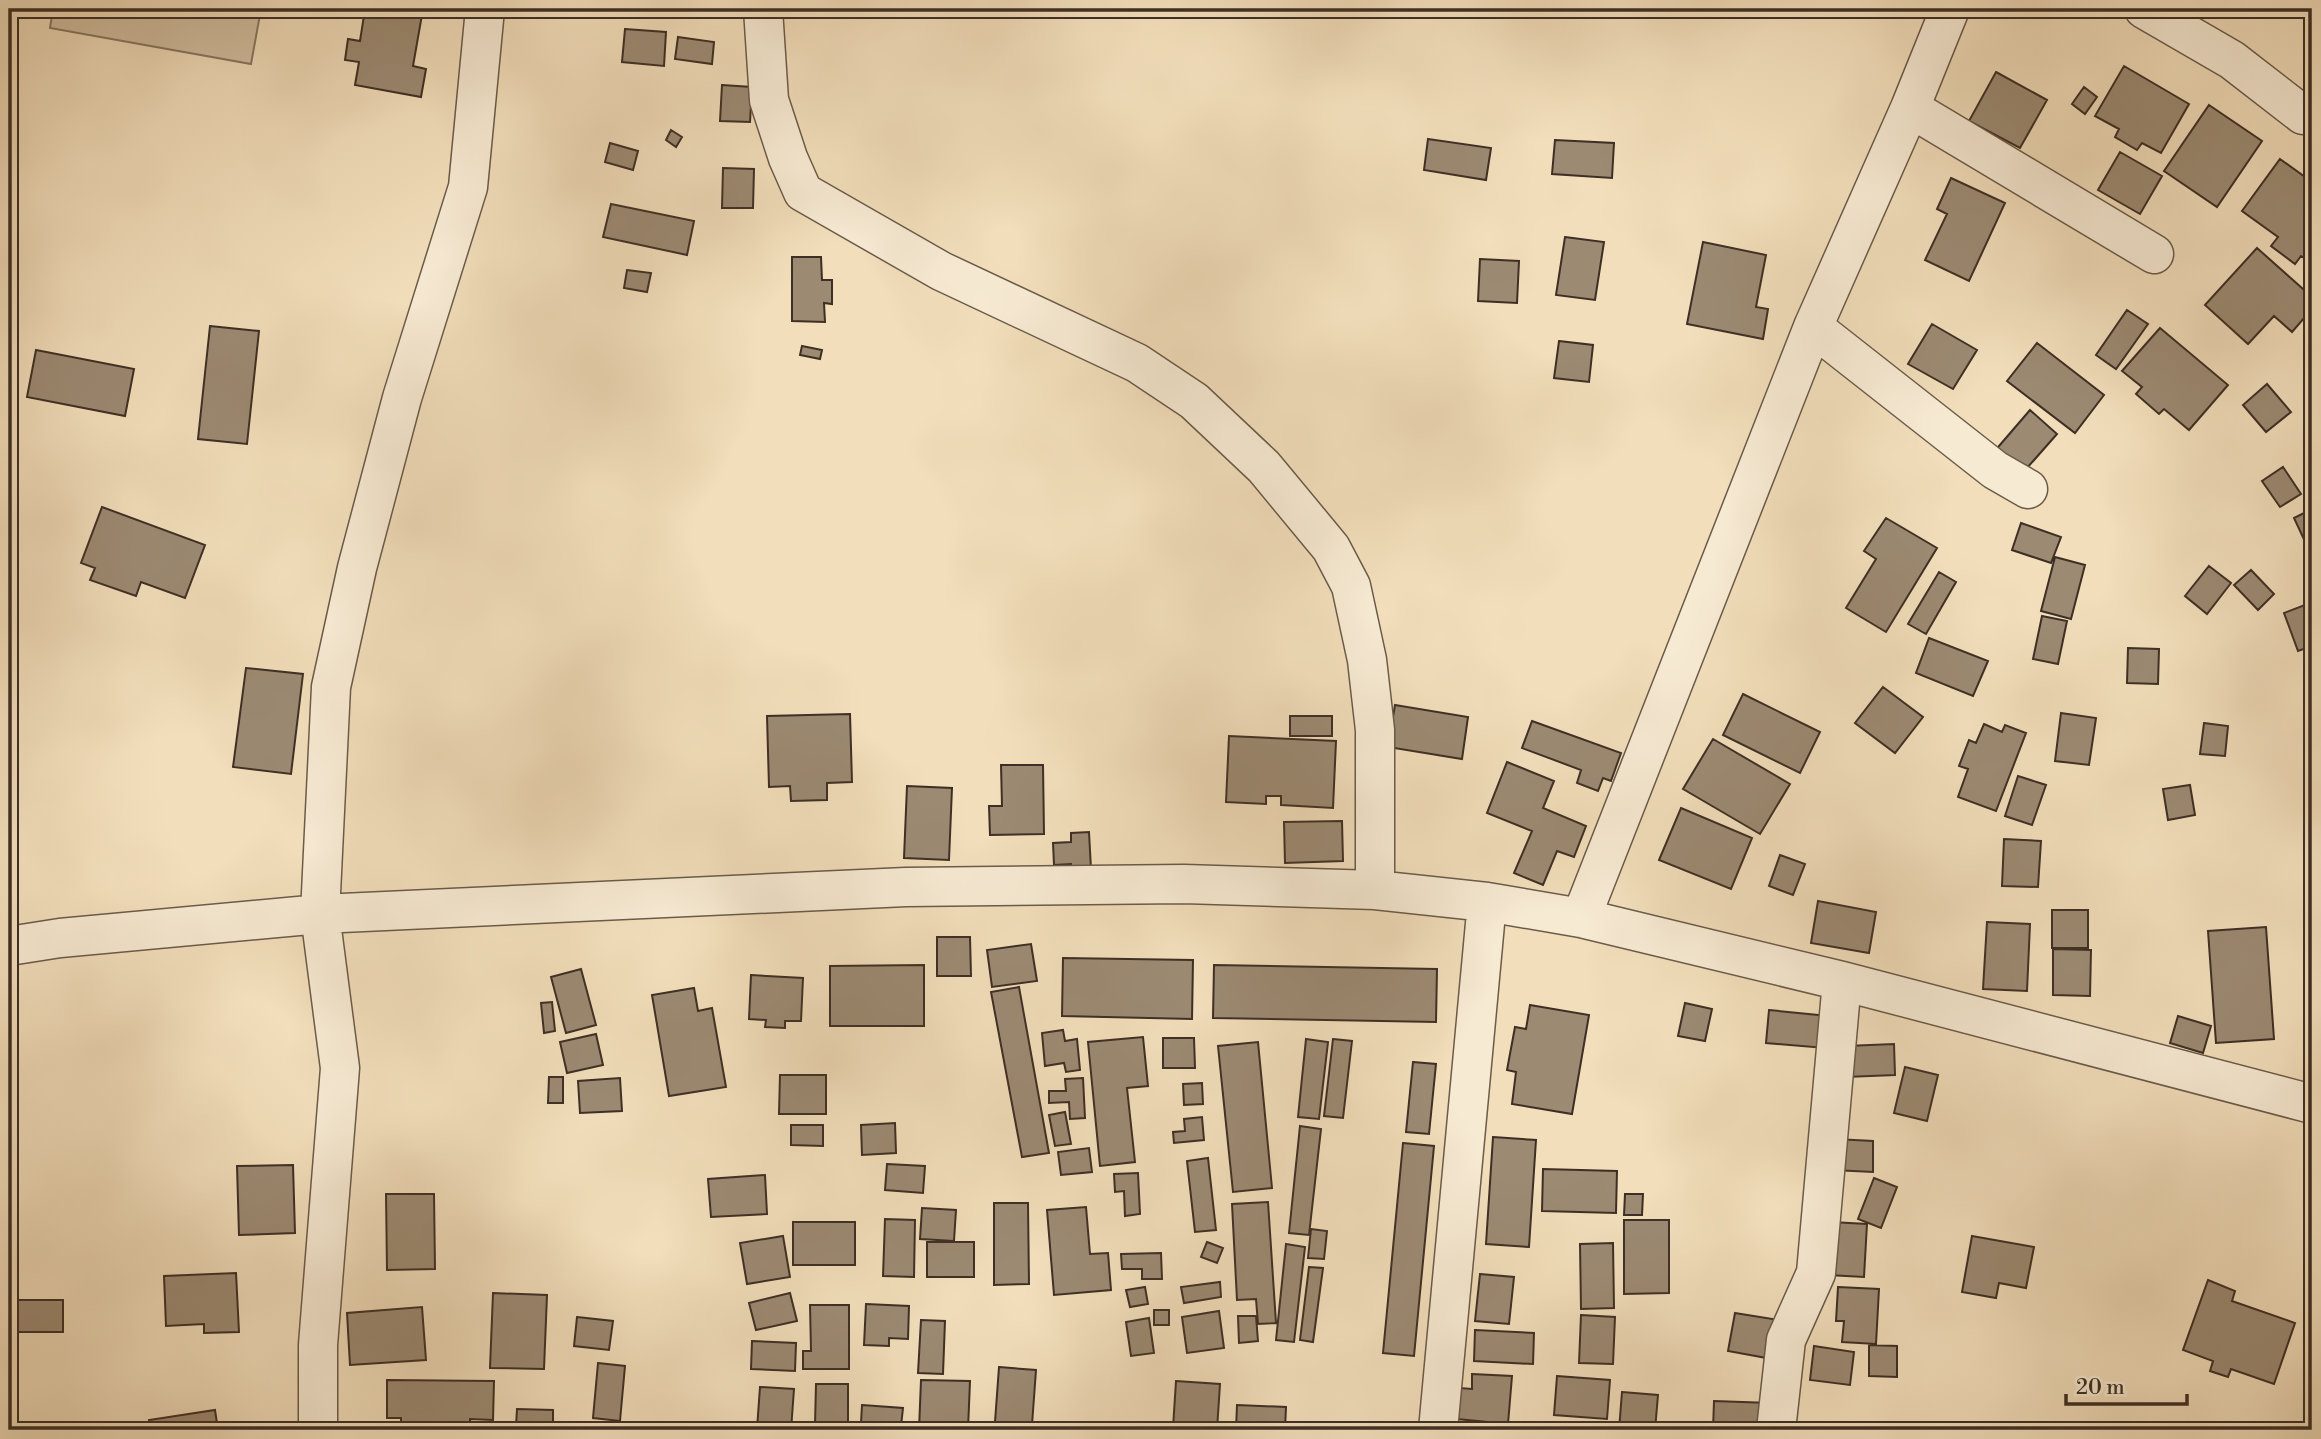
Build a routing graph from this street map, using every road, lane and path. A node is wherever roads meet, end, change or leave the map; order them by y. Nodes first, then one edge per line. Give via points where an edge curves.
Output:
1 (485, 9) edge
2 (763, 9) edge
3 (1950, 9) edge
4 (2144, 9) edge
5 (1910, 108) junction
6 (2303, 115) dead end
7 (2154, 254) dead end
8 (1812, 327) junction
9 (2028, 489) dead end
10 (1374, 890) junction
11 (1487, 902) junction
12 (320, 914) junction
13 (1581, 918) junction
14 (9, 946) edge
15 (1842, 981) junction
16 (2312, 1104) edge
17 (318, 1430) edge
18 (1438, 1430) edge
19 (1776, 1430) edge

1 - 12 street via 468,187 402,398 331,687
2 - 10 street via 769,100 803,192 941,271 1137,363 1194,401 1264,467 1331,548 1351,586 1367,660 1375,730
3 - 5 street
4 - 6 street via 2232,60
5 - 7 street
5 - 8 street
8 - 9 street via 1994,470
8 - 13 street
10 - 11 street
10 - 12 street via 1184,884 906,887
11 - 13 street
11 - 18 street
12 - 14 street
12 - 17 street via 340,1068 318,1345
13 - 15 street
15 - 16 street
15 - 19 street via 1816,1273 1786,1340

